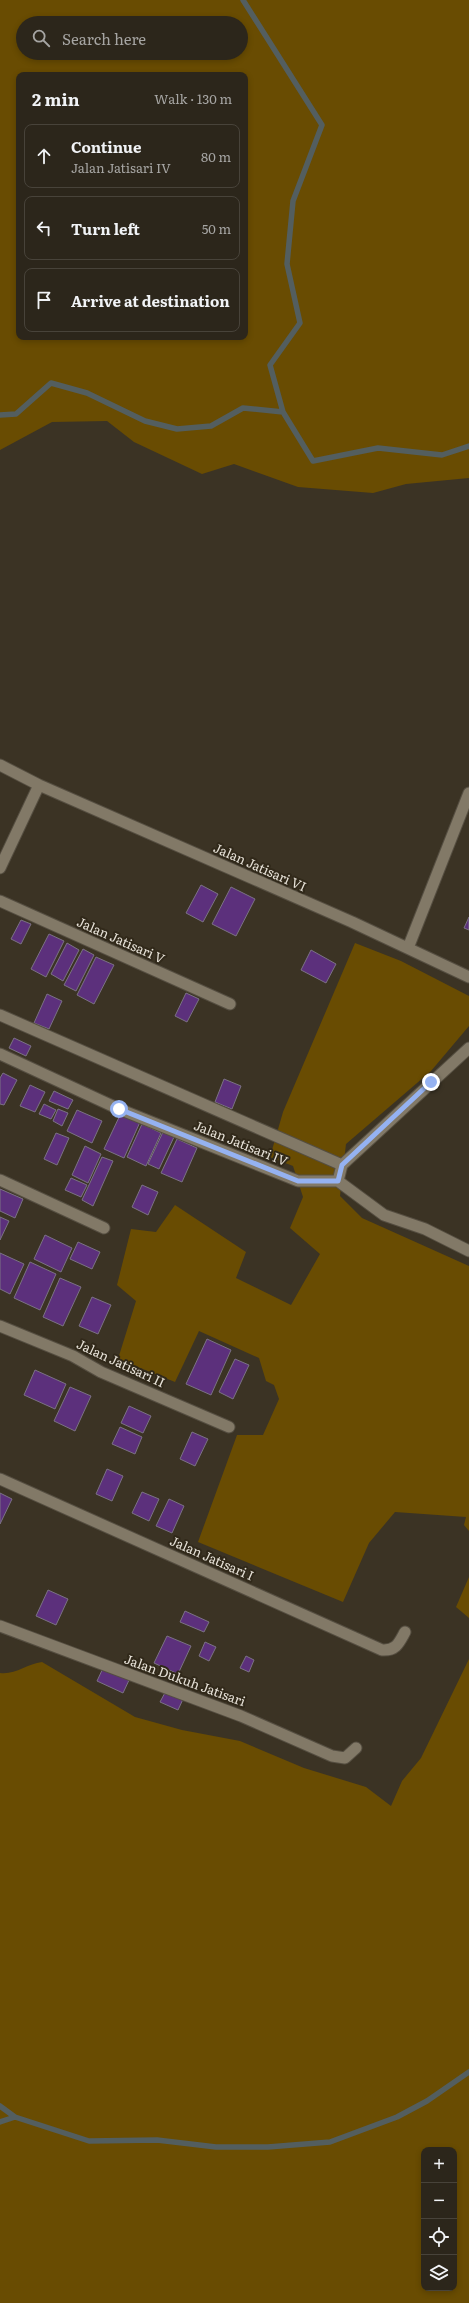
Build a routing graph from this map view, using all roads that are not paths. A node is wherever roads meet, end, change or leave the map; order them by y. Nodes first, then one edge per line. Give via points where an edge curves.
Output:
1 (0, 766) edge
2 (38, 785) junction
3 (469, 793) edge
4 (0, 868) edge
5 (0, 901) edge
6 (408, 948) junction
7 (469, 977) edge
8 (230, 1004) dead end
9 (0, 1015) edge
10 (469, 1048) edge
11 (0, 1054) edge
12 (342, 1165) junction
13 (0, 1180) edge
14 (338, 1181) junction
15 (104, 1228) dead end
16 (469, 1251) edge
17 (0, 1326) edge
18 (229, 1427) dead end
19 (0, 1479) edge
20 (0, 1626) edge
21 (405, 1632) dead end
22 (356, 1748) dead end

1 - 2 street
2 - 4 street
2 - 6 street, Jalan Jatisari VI
3 - 6 street
5 - 8 street, Jalan Jatisari V
6 - 7 street, Jalan Jatisari VI
9 - 12 street
10 - 12 street
11 - 14 street, Jalan Jatisari IV via 119,1109 298,1181
12 - 14 street
13 - 15 street
14 - 16 street via 384,1215 425,1229
17 - 18 street, Jalan Jatisari II via 73,1356 101,1372
19 - 21 street, Jalan Jatisari I via 382,1650 396,1648
20 - 22 street, Jalan Dukuh Jatisari via 241,1716 332,1756 345,1758

